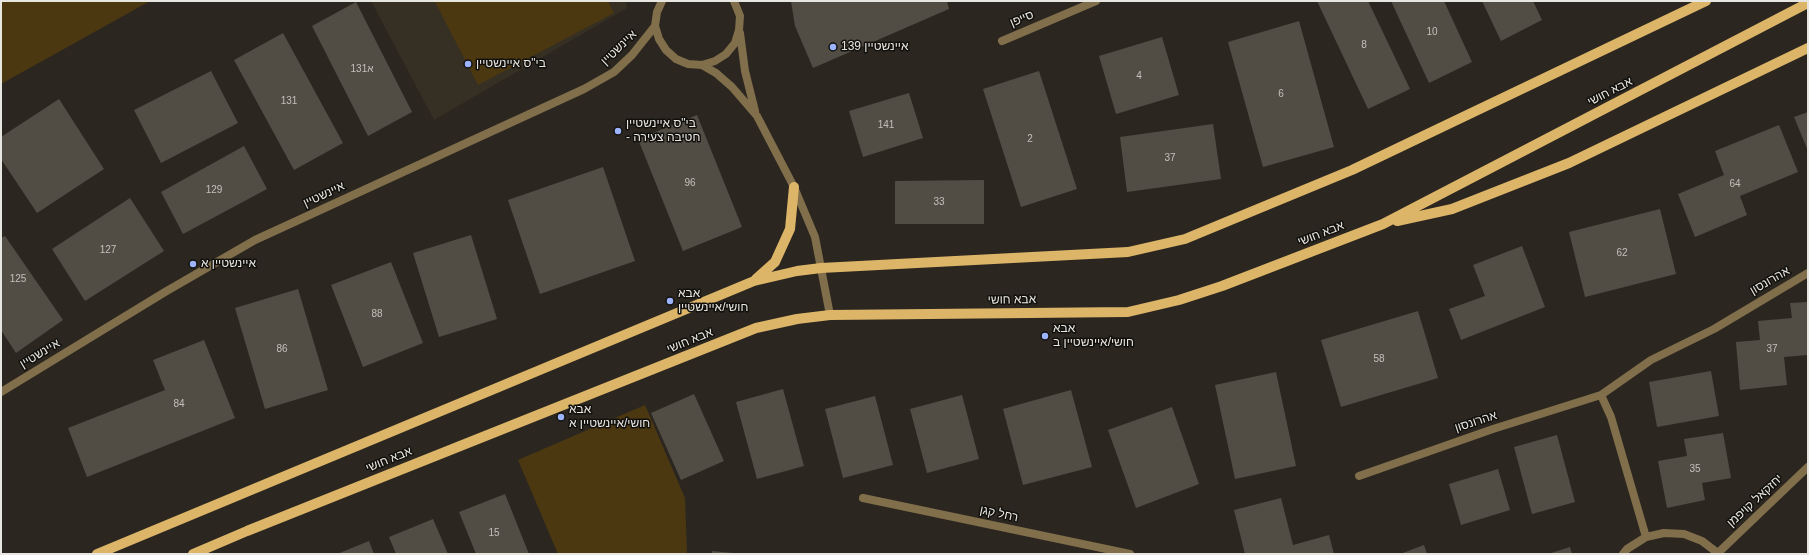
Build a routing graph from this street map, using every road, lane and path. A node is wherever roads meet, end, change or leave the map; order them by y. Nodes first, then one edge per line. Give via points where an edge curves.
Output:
1 (662, 1) edge
2 (1096, 1) edge
3 (1706, 1) edge
4 (735, 2) edge
5 (1808, 3) edge
6 (655, 26) junction
7 (739, 30) junction
8 (1002, 41) dead end
9 (1808, 48) edge
10 (702, 65) junction
11 (757, 116) junction
12 (794, 187) junction
13 (1383, 224) junction
14 (822, 268) junction
15 (1808, 273) edge
16 (754, 281) junction
17 (830, 315) junction
18 (1, 392) edge
19 (1600, 395) junction
20 (1808, 468) edge
21 (1360, 476) dead end
22 (863, 498) dead end
23 (1646, 538) junction
24 (1718, 553) edge
25 (97, 554) edge
26 (193, 554) edge
27 (1130, 554) edge
28 (1623, 554) edge

1 - 6 street
2 - 8 street, סייפן
3 - 14 main road, אבא חושי via 1352,170 1185,239 1128,252
4 - 7 street via 740,16
5 - 13 main road, אבא חושי
6 - 10 street via 659,39 676,59 688,64
6 - 18 street, איינשטיין via 614,72 584,90 255,240
7 - 10 street via 735,43 726,54
7 - 11 street via 745,72
9 - 13 main road via 1569,162 1452,209
10 - 11 street via 732,87
11 - 12 street
12 - 14 street via 815,237
12 - 16 main road via 790,229 775,262
13 - 17 main road, אבא חושי via 1222,286 1179,300 1128,312
14 - 16 main road, אבא חושי
14 - 17 street
15 - 19 street, אהרונסון via 1714,328 1651,360
16 - 25 main road, אבא חושי
17 - 26 main road, אבא חושי via 756,328
19 - 21 street, אהרונסון via 1493,429
19 - 23 street via 1611,417
20 - 24 street, יחזקאל קויפמן
22 - 27 street, רחל קגן
23 - 24 street via 1664,533 1684,534 1702,541
23 - 28 street

